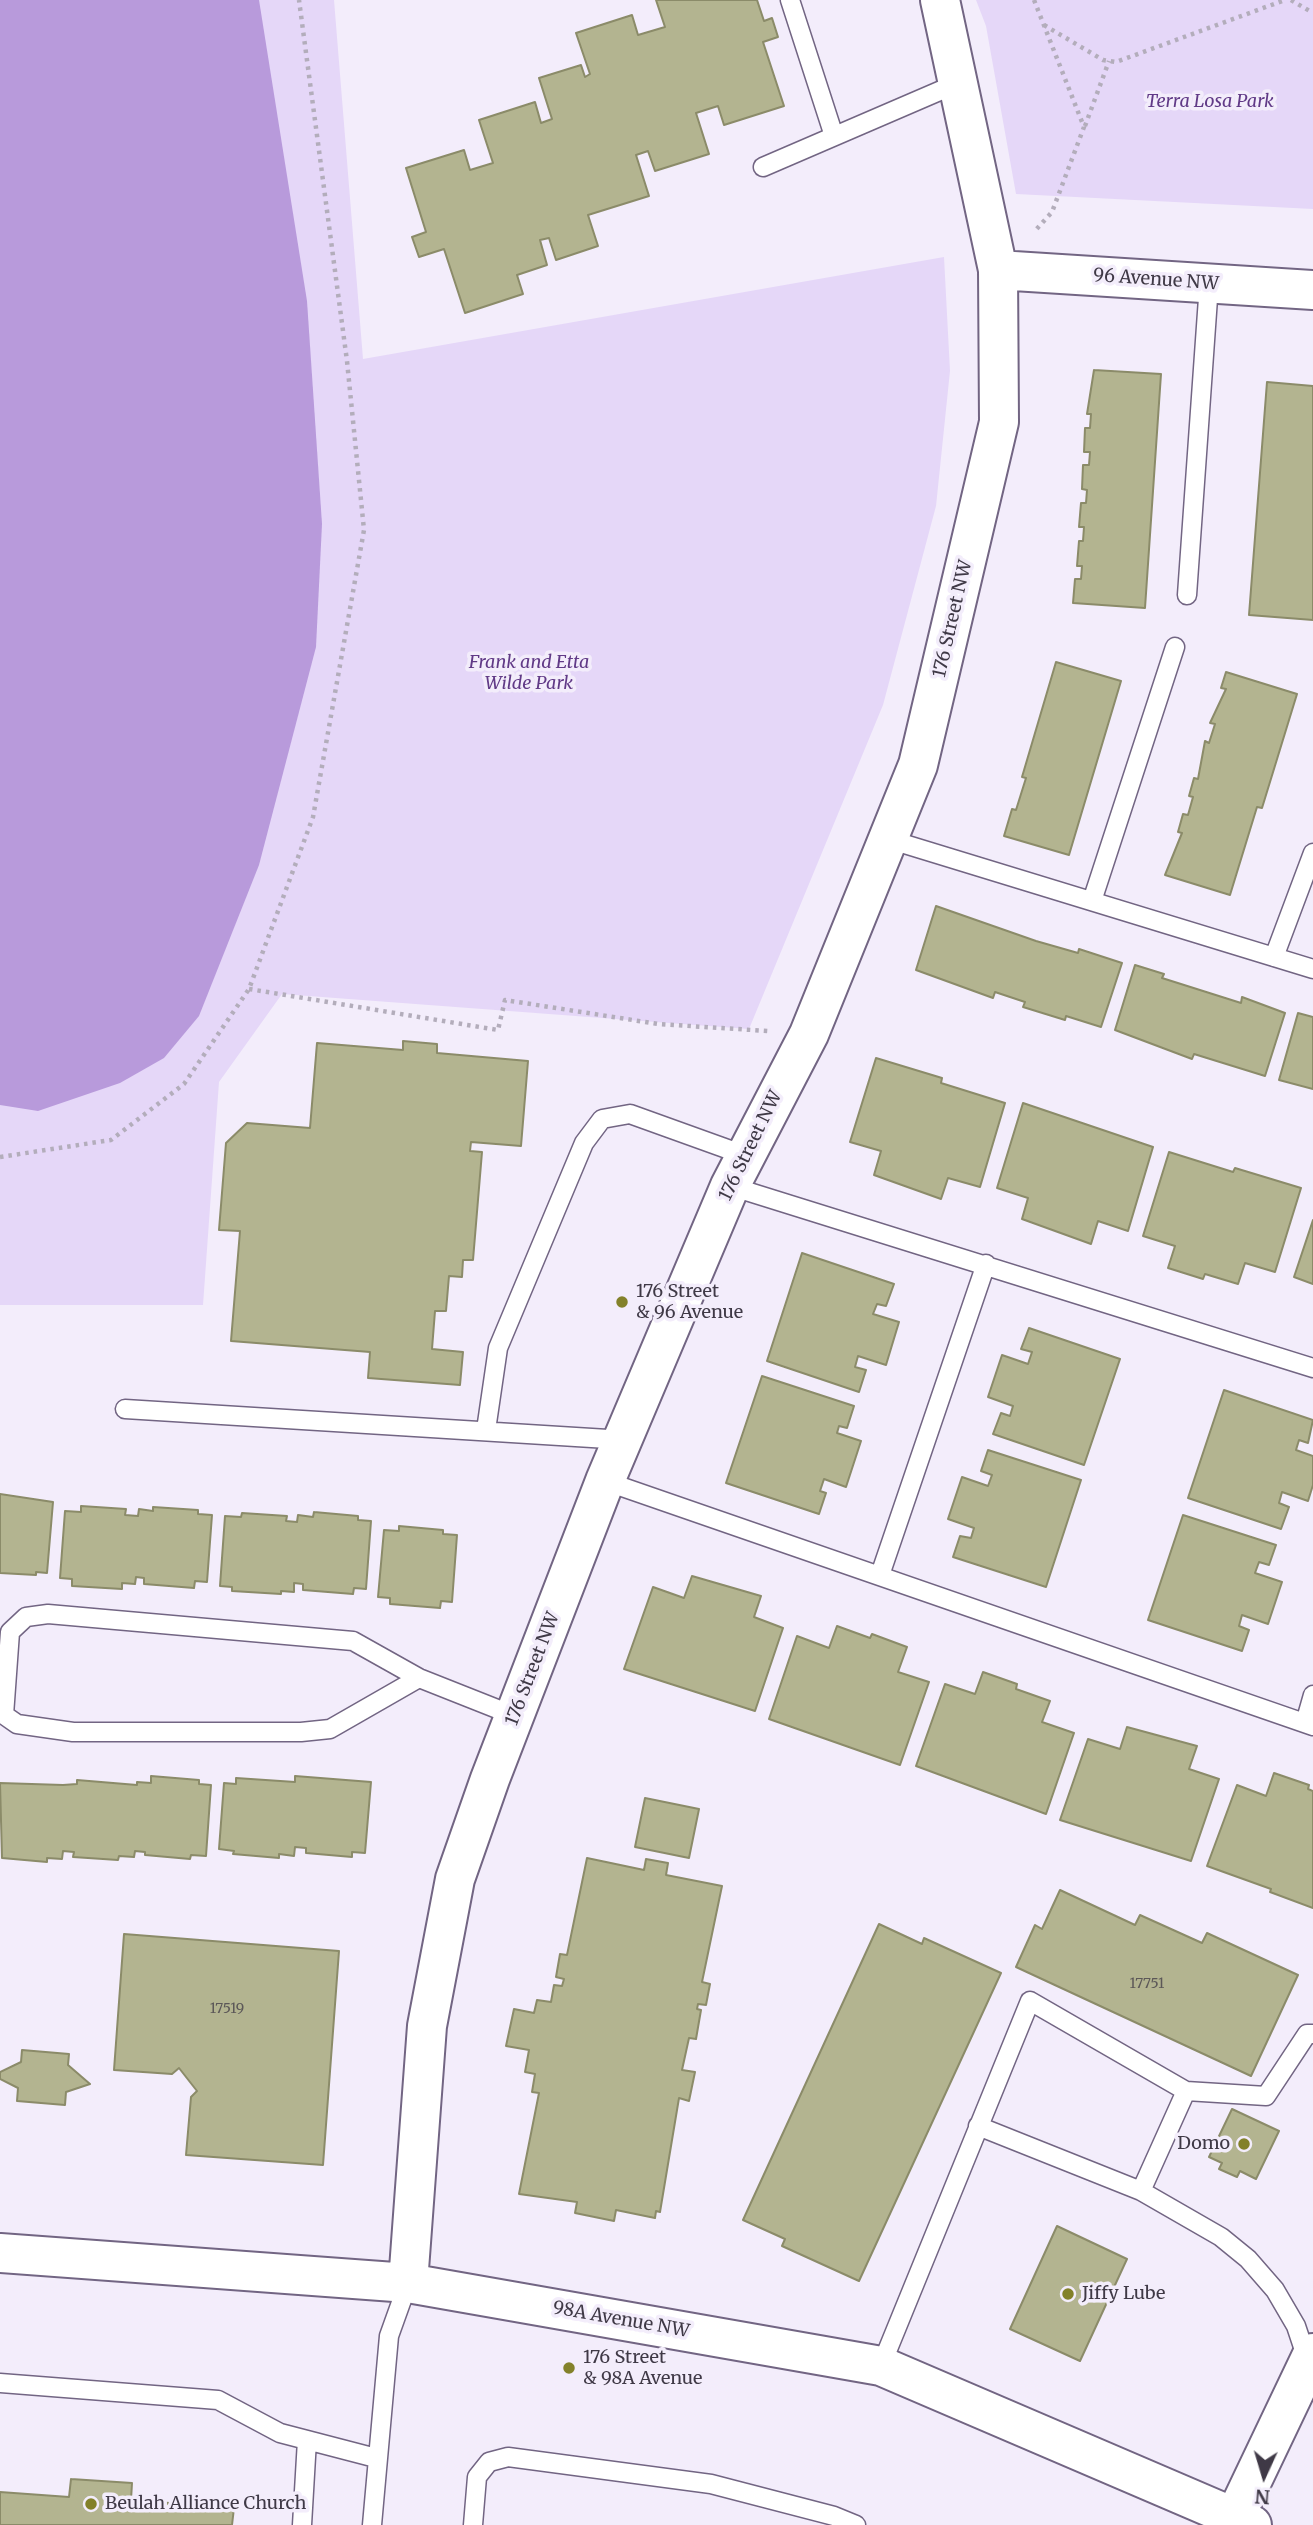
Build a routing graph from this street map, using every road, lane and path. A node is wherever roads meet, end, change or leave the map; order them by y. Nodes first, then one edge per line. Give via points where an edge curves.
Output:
1 (299, 0) edge
2 (790, 0) edge
3 (940, 0) edge
4 (1034, 0) edge
5 (1285, 0) edge
6 (1291, 0) edge
7 (1313, 13) edge
8 (1044, 25) junction
9 (1109, 61) junction
10 (958, 83) junction
11 (1084, 127) junction
12 (834, 136) junction
13 (764, 167) dead end
14 (998, 271) junction
15 (1209, 284) junction
16 (1313, 290) edge
17 (1187, 595) dead end
18 (1175, 647) dead end
19 (888, 839) junction
20 (1313, 853) edge
21 (1091, 901) junction
22 (1274, 957) junction
23 (1313, 969) edge
24 (249, 989) junction
25 (809, 1034) junction
26 (0, 1157) edge
27 (737, 1170) junction
28 (986, 1264) junction
29 (1313, 1368) edge
30 (125, 1409) dead end
31 (486, 1430) junction
32 (624, 1440) junction
33 (605, 1481) junction
34 (880, 1575) junction
35 (419, 1678) junction
36 (1313, 1695) edge
37 (515, 1716) junction
38 (1309, 1725) edge
39 (1313, 2034) edge
40 (1185, 2091) junction
41 (978, 2126) junction
42 (1141, 2191) junction
43 (0, 2253) edge
44 (408, 2283) junction
45 (1311, 2358) edge
46 (881, 2367) junction
47 (0, 2383) edge
48 (307, 2440) junction
49 (376, 2458) junction
50 (1239, 2522) edge
51 (302, 2525) edge
52 (372, 2525) edge
53 (473, 2525) edge
54 (856, 2525) edge

1 - 24 path via 365,530 313,817
2 - 12 lane
3 - 10 street, 176 Street NW
4 - 8 path
5 - 9 path
6 - 7 path
8 - 9 path
8 - 11 path
9 - 11 path
10 - 12 lane
10 - 14 street, 176 Street NW
11 - 14 path via 1052,212
12 - 13 lane
14 - 15 street, 96 Avenue NW
14 - 19 street, 176 Street NW via 999,422 918,765
15 - 16 street, 96 Avenue NW
15 - 17 lane
18 - 21 lane
19 - 21 lane
19 - 25 street, 176 Street NW
20 - 22 lane
21 - 22 lane
22 - 23 lane
24 - 25 path via 498,1030 505,1000 658,1024
24 - 26 path via 184,1084 111,1140
25 - 27 street, 176 Street NW
27 - 28 lane
27 - 31 lane via 631,1114 602,1119 584,1143 498,1348
27 - 32 street, 176 Street NW
28 - 29 lane
28 - 34 lane
30 - 31 lane
31 - 32 lane
32 - 33 street, 176 Street NW
33 - 34 lane
33 - 37 street, 176 Street NW
34 - 38 lane
35 - 35 lane via 353,1641 48,1614 26,1617 10,1632 4,1715 17,1724 74,1732 301,1732 330,1729
35 - 37 lane
36 - 38 lane
37 - 44 street, 176 Street NW via 455,1879 427,2026
39 - 40 lane via 1307,2034 1266,2095
40 - 41 lane via 1030,2001
40 - 42 lane
41 - 42 lane
41 - 46 lane
42 - 45 lane via 1221,2237 1248,2259 1275,2290
43 - 44 street, 98A Avenue NW
44 - 46 street, 98A Avenue NW
44 - 49 lane via 389,2336
45 - 50 street
46 - 50 street, 98A Avenue NW
47 - 48 lane via 218,2400 280,2433
48 - 49 lane
48 - 51 lane
49 - 52 lane
53 - 54 lane via 477,2477 489,2462 508,2457 711,2484

